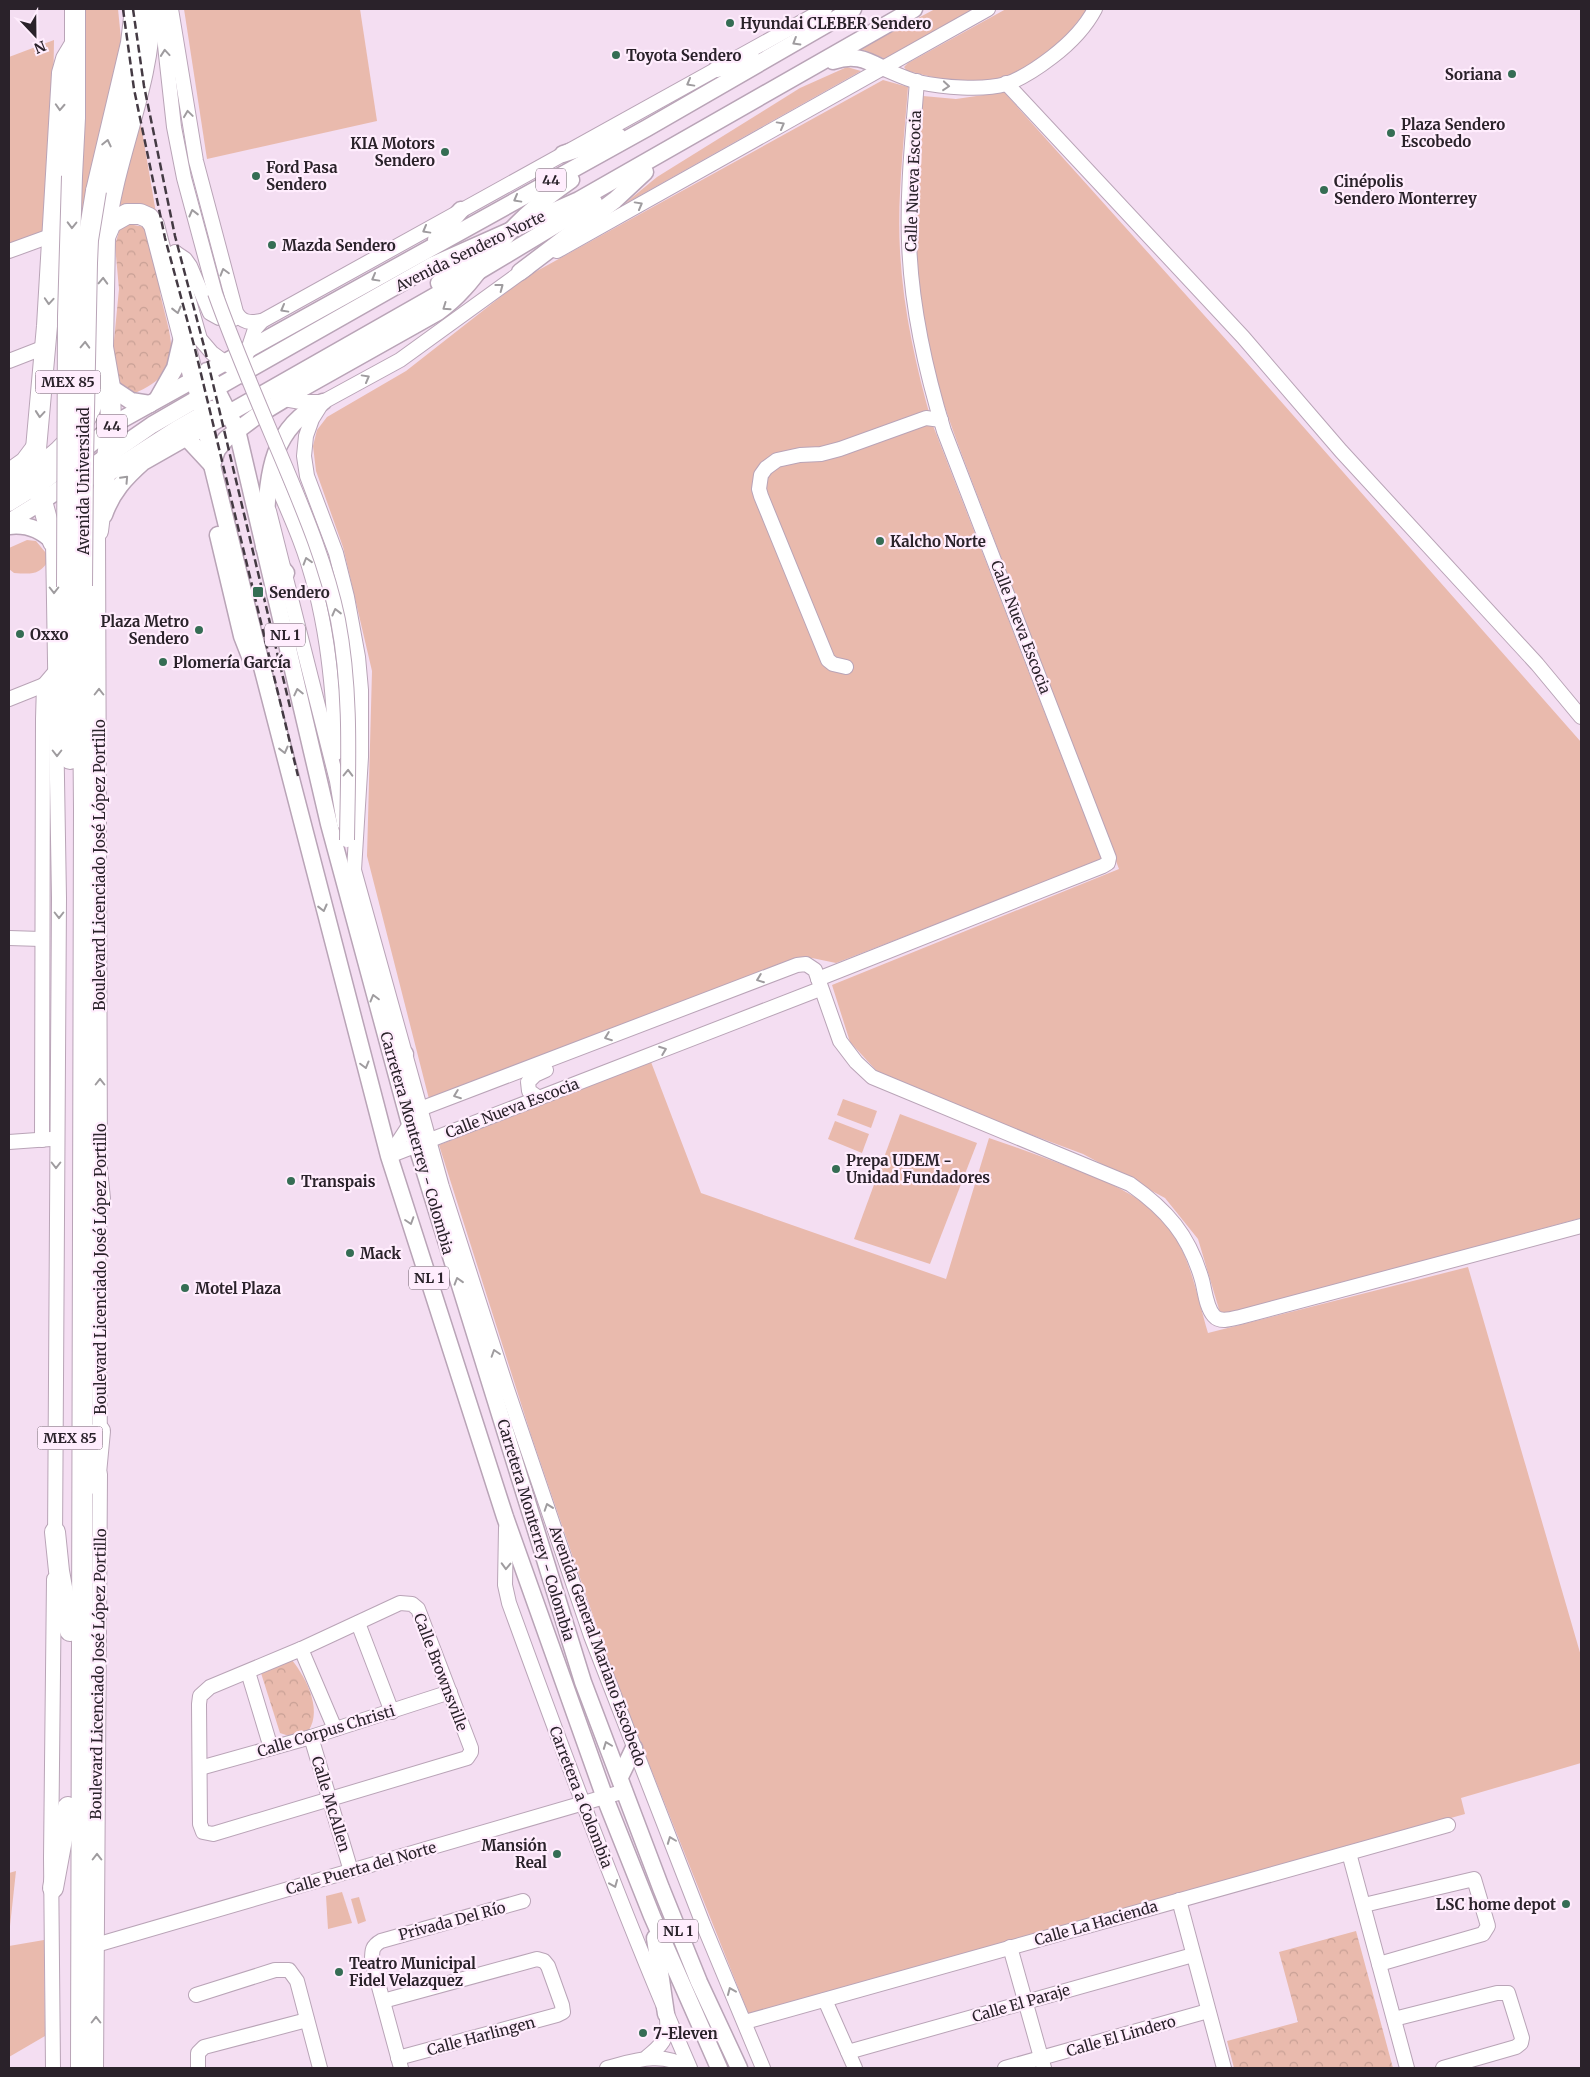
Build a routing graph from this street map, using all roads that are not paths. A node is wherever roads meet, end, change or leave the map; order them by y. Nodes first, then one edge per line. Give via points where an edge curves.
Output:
1 (75, 9) edge
2 (135, 9) edge
3 (150, 9) edge
4 (161, 9) edge
5 (171, 9) edge
6 (825, 9) edge
7 (853, 9) edge
8 (914, 9) edge
9 (988, 9) edge
10 (1095, 9) edge
11 (75, 44) junction
12 (768, 59) junction
13 (882, 68) junction
14 (717, 69) junction
15 (917, 81) junction
16 (788, 82) junction
17 (1006, 84) junction
18 (647, 128) junction
19 (665, 152) junction
20 (564, 154) junction
21 (645, 172) junction
22 (461, 210) junction
23 (510, 232) junction
24 (53, 235) junction
25 (105, 237) junction
26 (163, 241) junction
27 (429, 248) junction
28 (9, 251) edge
29 (479, 271) junction
30 (520, 272) junction
31 (239, 318) junction
32 (262, 321) junction
33 (182, 333) junction
34 (248, 349) junction
35 (45, 350) junction
36 (9, 361) edge
37 (224, 362) junction
38 (241, 374) junction
39 (104, 383) junction
40 (200, 383) junction
41 (261, 388) junction
42 (282, 400) junction
43 (153, 402) junction
44 (323, 402) junction
45 (215, 410) junction
46 (941, 420) junction
47 (152, 424) junction
48 (111, 426) junction
49 (182, 433) junction
50 (232, 434) junction
51 (37, 439) junction
52 (109, 454) junction
53 (143, 462) junction
54 (212, 465) junction
55 (9, 470) edge
56 (271, 470) junction
57 (107, 474) junction
58 (38, 486) junction
59 (9, 487) edge
60 (9, 504) edge
61 (268, 506) junction
62 (9, 524) edge
63 (98, 531) junction
64 (53, 542) junction
65 (264, 547) junction
66 (286, 573) junction
67 (75, 587) junction
68 (281, 617) junction
69 (846, 667) dead end
70 (55, 672) junction
71 (44, 685) junction
72 (9, 700) edge
73 (56, 705) junction
74 (1581, 716) edge
75 (43, 719) junction
76 (42, 774) junction
77 (337, 781) junction
78 (71, 804) junction
79 (347, 840) junction
80 (42, 863) junction
81 (58, 864) junction
82 (354, 870) junction
83 (9, 938) edge
84 (41, 939) junction
85 (819, 984) junction
86 (42, 986) junction
87 (58, 987) junction
88 (573, 1050) junction
89 (405, 1054) junction
90 (84, 1076) junction
91 (398, 1083) junction
92 (539, 1098) junction
93 (420, 1109) junction
94 (410, 1124) junction
95 (49, 1139) junction
96 (9, 1142) edge
97 (422, 1143) junction
98 (389, 1156) junction
99 (100, 1199) junction
100 (1581, 1226) edge
101 (100, 1431) junction
102 (506, 1517) junction
103 (55, 1532) junction
104 (83, 1565) junction
105 (358, 1623) junction
106 (70, 1631) junction
107 (301, 1649) junction
108 (248, 1672) junction
109 (450, 1692) junction
110 (392, 1712) junction
111 (335, 1729) junction
112 (312, 1737) junction
113 (271, 1748) junction
114 (634, 1748) junction
115 (200, 1768) junction
116 (622, 1784) junction
117 (605, 1798) junction
118 (330, 1799) junction
119 (582, 1804) junction
120 (68, 1807) junction
121 (1448, 1825) dead end
122 (1350, 1853) junction
123 (352, 1871) junction
124 (53, 1888) junction
125 (1179, 1900) junction
126 (523, 1902) dead end
127 (1364, 1906) junction
128 (652, 1916) junction
129 (96, 1945) junction
130 (1010, 1947) junction
131 (1193, 1956) junction
132 (1379, 1964) junction
133 (196, 1995) dead end
134 (825, 2000) junction
135 (383, 2002) junction
136 (1025, 2002) junction
137 (1208, 2011) junction
138 (666, 2014) junction
139 (1394, 2019) junction
140 (307, 2020) junction
141 (744, 2022) junction
142 (848, 2052) junction
143 (647, 2057) junction
144 (400, 2063) edge
145 (1042, 2063) edge
146 (53, 2068) edge
147 (69, 2068) edge
148 (81, 2068) edge
149 (96, 2068) edge
150 (198, 2068) edge
151 (320, 2068) edge
152 (607, 2068) edge
153 (689, 2068) edge
154 (718, 2068) edge
155 (739, 2068) edge
156 (763, 2068) edge
157 (855, 2068) edge
158 (1005, 2068) edge
159 (1221, 2068) edge
160 (1407, 2068) edge
161 (1443, 2068) edge

1 - 11 highway, Avenida Universidad / MEX 85
67 -> 2 highway, Avenida Universidad / MEX 85, bridge via 83,452 88,240 96,191 131,43
3 - 25 highway via 146,62 112,187
79 -> 4 street, bridge via 349,734 347,685 338,619 305,513 216,293 182,169
31 -> 5 street via 196,161
6 - 14 street
7 -> 12 main road, Avenida Sendero Norte / 44
8 - 16 main road, Avenida Sendero Norte / 44
9 - 13 street
10 - 17 street via 1086,24 1061,50
11 -> 24 highway via 62,73
11 -> 67 highway, Avenida Universidad / MEX 85, bridge via 68,326
12 - 14 main road
12 - 18 main road, Avenida Sendero Norte / 44
12 - 23 main road via 736,87 580,174 538,205
13 - 15 street
13 - 16 main road via 850,57
30 -> 13 street
14 -> 20 street
15 -> 17 street via 966,87
15 - 46 street, Calle Nueva Escocia via 909,241 914,305 926,370
16 - 19 main road, Avenida Sendero Norte / 44
17 - 74 street via 1243,337 1341,451
18 - 20 main road
18 -> 27 main road, Avenida Sendero Norte / 44
19 - 21 main road
19 - 23 main road, Avenida Sendero Norte / 44 via 579,200
20 - 22 street
21 - 29 main road
21 - 30 main road via 608,206
22 - 27 main road
22 -> 32 street
23 - 29 main road
23 - 38 main road, Avenida Sendero Norte / 44 via 433,265
23 - 41 main road via 442,281
24 - 28 street
24 -> 35 highway
25 - 26 highway via 111,223 127,214 140,214 152,221
39 -> 25 highway
26 - 31 street via 190,266 210,313 225,319
26 -> 33 highway
26 - 37 street via 200,339
27 -> 34 main road, Avenida Sendero Norte / 44
29 - 41 main road
29 -> 42 main road via 463,292 438,312
44 -> 30 street via 400,360
31 - 32 street via 252,323
32 - 34 street
33 - 40 highway
33 - 43 main road via 175,368
34 - 37 main road, Avenida Sendero Norte / 44
34 - 38 street
35 - 36 street
35 - 39 highway via 56,383 62,390 80,392
35 -> 51 highway
37 - 38 street
37 - 40 main road, Avenida Sendero Norte / 44
38 - 41 street
38 - 45 main road, Avenida Sendero Norte / 44
39 - 43 main road via 131,401
39 - 48 highway
39 - 58 highway via 79,429
40 - 43 main road, Avenida Sendero Norte / 44
40 - 45 main road, Avenida Sendero Norte / 44
40 - 47 main road, Avenida Sendero Norte / 44
41 - 42 street
41 - 45 main road
42 - 44 street
42 - 50 main road
43 - 48 main road, Avenida Sendero Norte / 44
44 - 56 main road via 305,412 289,427 278,444
44 - 82 street, Avenida General Mariano Escobedo / NL 1 via 309,428 304,456 307,476 336,552 358,657 361,757
45 - 49 main road
45 - 50 main road
45 - 54 main road, Carretera Monterrey - Colombia / NL 1
46 - 69 street via 926,418 840,449 777,460 761,475 761,496 828,660
46 - 85 street, Calle Nueva Escocia via 1109,860 1103,866
47 - 49 main road
47 - 52 main road, Avenida Sendero Norte / 44
48 - 52 highway
48 - 58 main road, Avenida Sendero Norte / 44
49 - 53 main road
49 - 54 main road
49 - 57 main road
50 - 54 main road via 217,450
50 - 65 main road, Carretera Monterrey - Colombia / NL 1
50 - 68 main road via 268,594
51 - 55 street via 28,456
51 - 58 highway
52 - 57 highway
52 - 58 main road, Avenida Sendero Norte / 44
53 - 54 main road via 165,453 180,452
63 -> 53 main road via 118,486
54 -> 98 main road, Carretera Monterrey - Colombia / NL 1
56 - 61 main road
77 -> 56 street via 334,698 327,639 301,541
57 - 63 highway
57 - 64 main road via 77,493 63,508 53,529
58 - 59 highway
58 - 60 main road, Avenida Sendero Norte / 44
58 - 62 main road, Avenida Sendero Norte / 44
58 - 64 highway
61 - 65 main road
61 - 66 street
62 - 64 main road via 31,527
63 - 64 street via 85,516 72,516 64,518 58,526
99 -> 63 street, Boulevard Licenciado José López Portillo
64 -> 70 street, Boulevard Licenciado José López Portillo
65 - 66 main road
65 - 68 main road, Carretera Monterrey - Colombia / NL 1
66 - 77 street
67 - 78 highway, Avenida Universidad / MEX 85
91 -> 68 main road, Carretera Monterrey - Colombia / NL 1 via 329,824
70 - 71 street
70 - 73 street, Boulevard Licenciado José López Portillo
71 - 72 street
71 - 75 street
73 - 75 street
73 -> 78 street, Boulevard Licenciado José López Portillo
75 - 76 street
76 - 78 street
76 - 80 street
77 - 79 street
78 - 81 street, Boulevard Licenciado José López Portillo
78 - 90 highway, Boulevard Licenciado José López Portillo / MEX 85
78 - 106 highway, Boulevard Licenciado José López Portillo / MEX 85
79 - 82 street
80 - 81 street
80 - 84 street
81 -> 87 street, Boulevard Licenciado José López Portillo
82 - 89 street, Avenida General Mariano Escobedo / NL 1
83 - 84 street
84 - 86 street
85 -> 88 street via 815,970 806,964 797,965
92 -> 85 street, Calle Nueva Escocia
85 - 100 street via 840,1040 872,1077 1130,1184 1151,1199 1176,1223 1186,1240 1208,1305 1213,1316 1218,1318 1240,1317
86 - 87 street
86 - 95 street
87 - 95 street, Boulevard Licenciado José López Portillo
88 - 92 street via 558,1064 530,1078 529,1091
88 -> 93 street
89 - 91 main road
89 - 93 street, Avenida General Mariano Escobedo / NL 1
90 - 99 highway via 92,1111
90 - 104 highway, Boulevard Licenciado José López Portillo / MEX 85
91 - 94 main road, Carretera Monterrey - Colombia / NL 1
92 - 97 street, Calle Nueva Escocia
93 - 94 street
93 - 97 street, Avenida General Mariano Escobedo / NL 1
94 - 97 main road, Carretera Monterrey - Colombia / NL 1
94 - 98 street
95 - 96 street
95 -> 103 street, Boulevard Licenciado José López Portillo
97 - 98 street, Calle Nueva Escocia
114 -> 97 street, Avenida General Mariano Escobedo / NL 1 via 591,1636
116 -> 97 main road, Carretera Monterrey - Colombia / NL 1 via 580,1673
98 -> 102 main road, Carretera Monterrey - Colombia / NL 1
99 - 101 street, Boulevard Licenciado José López Portillo
101 - 104 highway via 89,1540
129 -> 101 street, Boulevard Licenciado José López Portillo
102 - 117 main road, Carretera Monterrey - Colombia / NL 1
102 -> 119 street, Carretera a Colombia via 505,1585 509,1603
103 - 106 highway
103 - 124 street, Boulevard Licenciado José López Portillo
104 - 148 highway, Boulevard Licenciado José López Portillo / MEX 85
105 - 107 street, Calle Brownsville
105 - 109 street, Calle Brownsville via 400,1603 412,1604 418,1609
105 - 110 street
106 - 120 highway, Boulevard Licenciado José López Portillo / MEX 85
107 - 108 street, Calle Brownsville
107 - 111 street
108 - 113 street
108 - 115 street, Calle Brownsville via 210,1687 200,1696
109 - 110 street, Calle Corpus Christi
109 - 118 street, Calle Brownsville via 471,1748 467,1758
110 - 111 street, Calle Corpus Christi
111 - 112 street, Calle Corpus Christi
112 - 113 street, Calle Corpus Christi
112 - 118 street, Calle McAllen
113 - 115 street, Calle Corpus Christi
114 - 116 main road
141 -> 114 street, Avenida General Mariano Escobedo / NL 1
115 - 118 street, Calle Brownsville via 200,1824 205,1833 213,1834
116 - 117 street, Calle Puerta del Norte
116 - 155 main road, Carretera Monterrey - Colombia / NL 1 via 699,1982
117 - 119 street, Calle Puerta del Norte
117 - 128 main road, Carretera Monterrey - Colombia / NL 1
118 - 123 street, Calle McAllen
119 - 123 street, Calle Puerta del Norte
119 -> 138 street, Carretera a Colombia
120 - 124 highway
120 - 147 highway, Boulevard Licenciado José López Portillo / MEX 85
121 - 122 street, Calle La Hacienda
122 - 125 street, Calle La Hacienda
122 - 127 street
123 - 129 street, Calle Puerta del Norte
124 - 146 street, Boulevard Licenciado José López Portillo
125 - 130 street, Calle La Hacienda
125 - 131 street
126 - 135 street, Privada Del Río via 381,1940 372,1950 372,1961
127 - 132 street
127 - 132 street via 1470,1878 1476,1882 1488,1926 1483,1934
128 - 138 main road
128 - 154 main road, Carretera Monterrey - Colombia / NL 1
149 -> 129 street, Boulevard Licenciado José López Portillo
130 - 134 street, Calle La Hacienda
130 - 136 street
131 - 136 street, Calle El Paraje
131 - 137 street
132 - 139 street
133 - 140 street via 275,1970 289,1970 296,1981
134 - 141 street, Calle La Hacienda
134 - 142 street
135 - 144 street
135 - 144 street, Calle Harlingen via 531,1960 544,1960 562,2005 563,2012
136 - 142 street, Calle El Paraje
136 - 145 street
137 - 145 street, Calle El Lindero
137 - 159 street
138 - 143 street via 668,2027 665,2039
138 - 153 street, Carretera a Colombia
139 - 160 street
139 - 161 street via 1508,1993 1521,2043
140 - 150 street via 201,2049
140 - 151 street
141 - 156 street, Avenida General Mariano Escobedo / NL 1
142 - 157 street
143 - 152 street
143 - 153 street via 670,2060
145 - 158 street, Calle El Lindero

